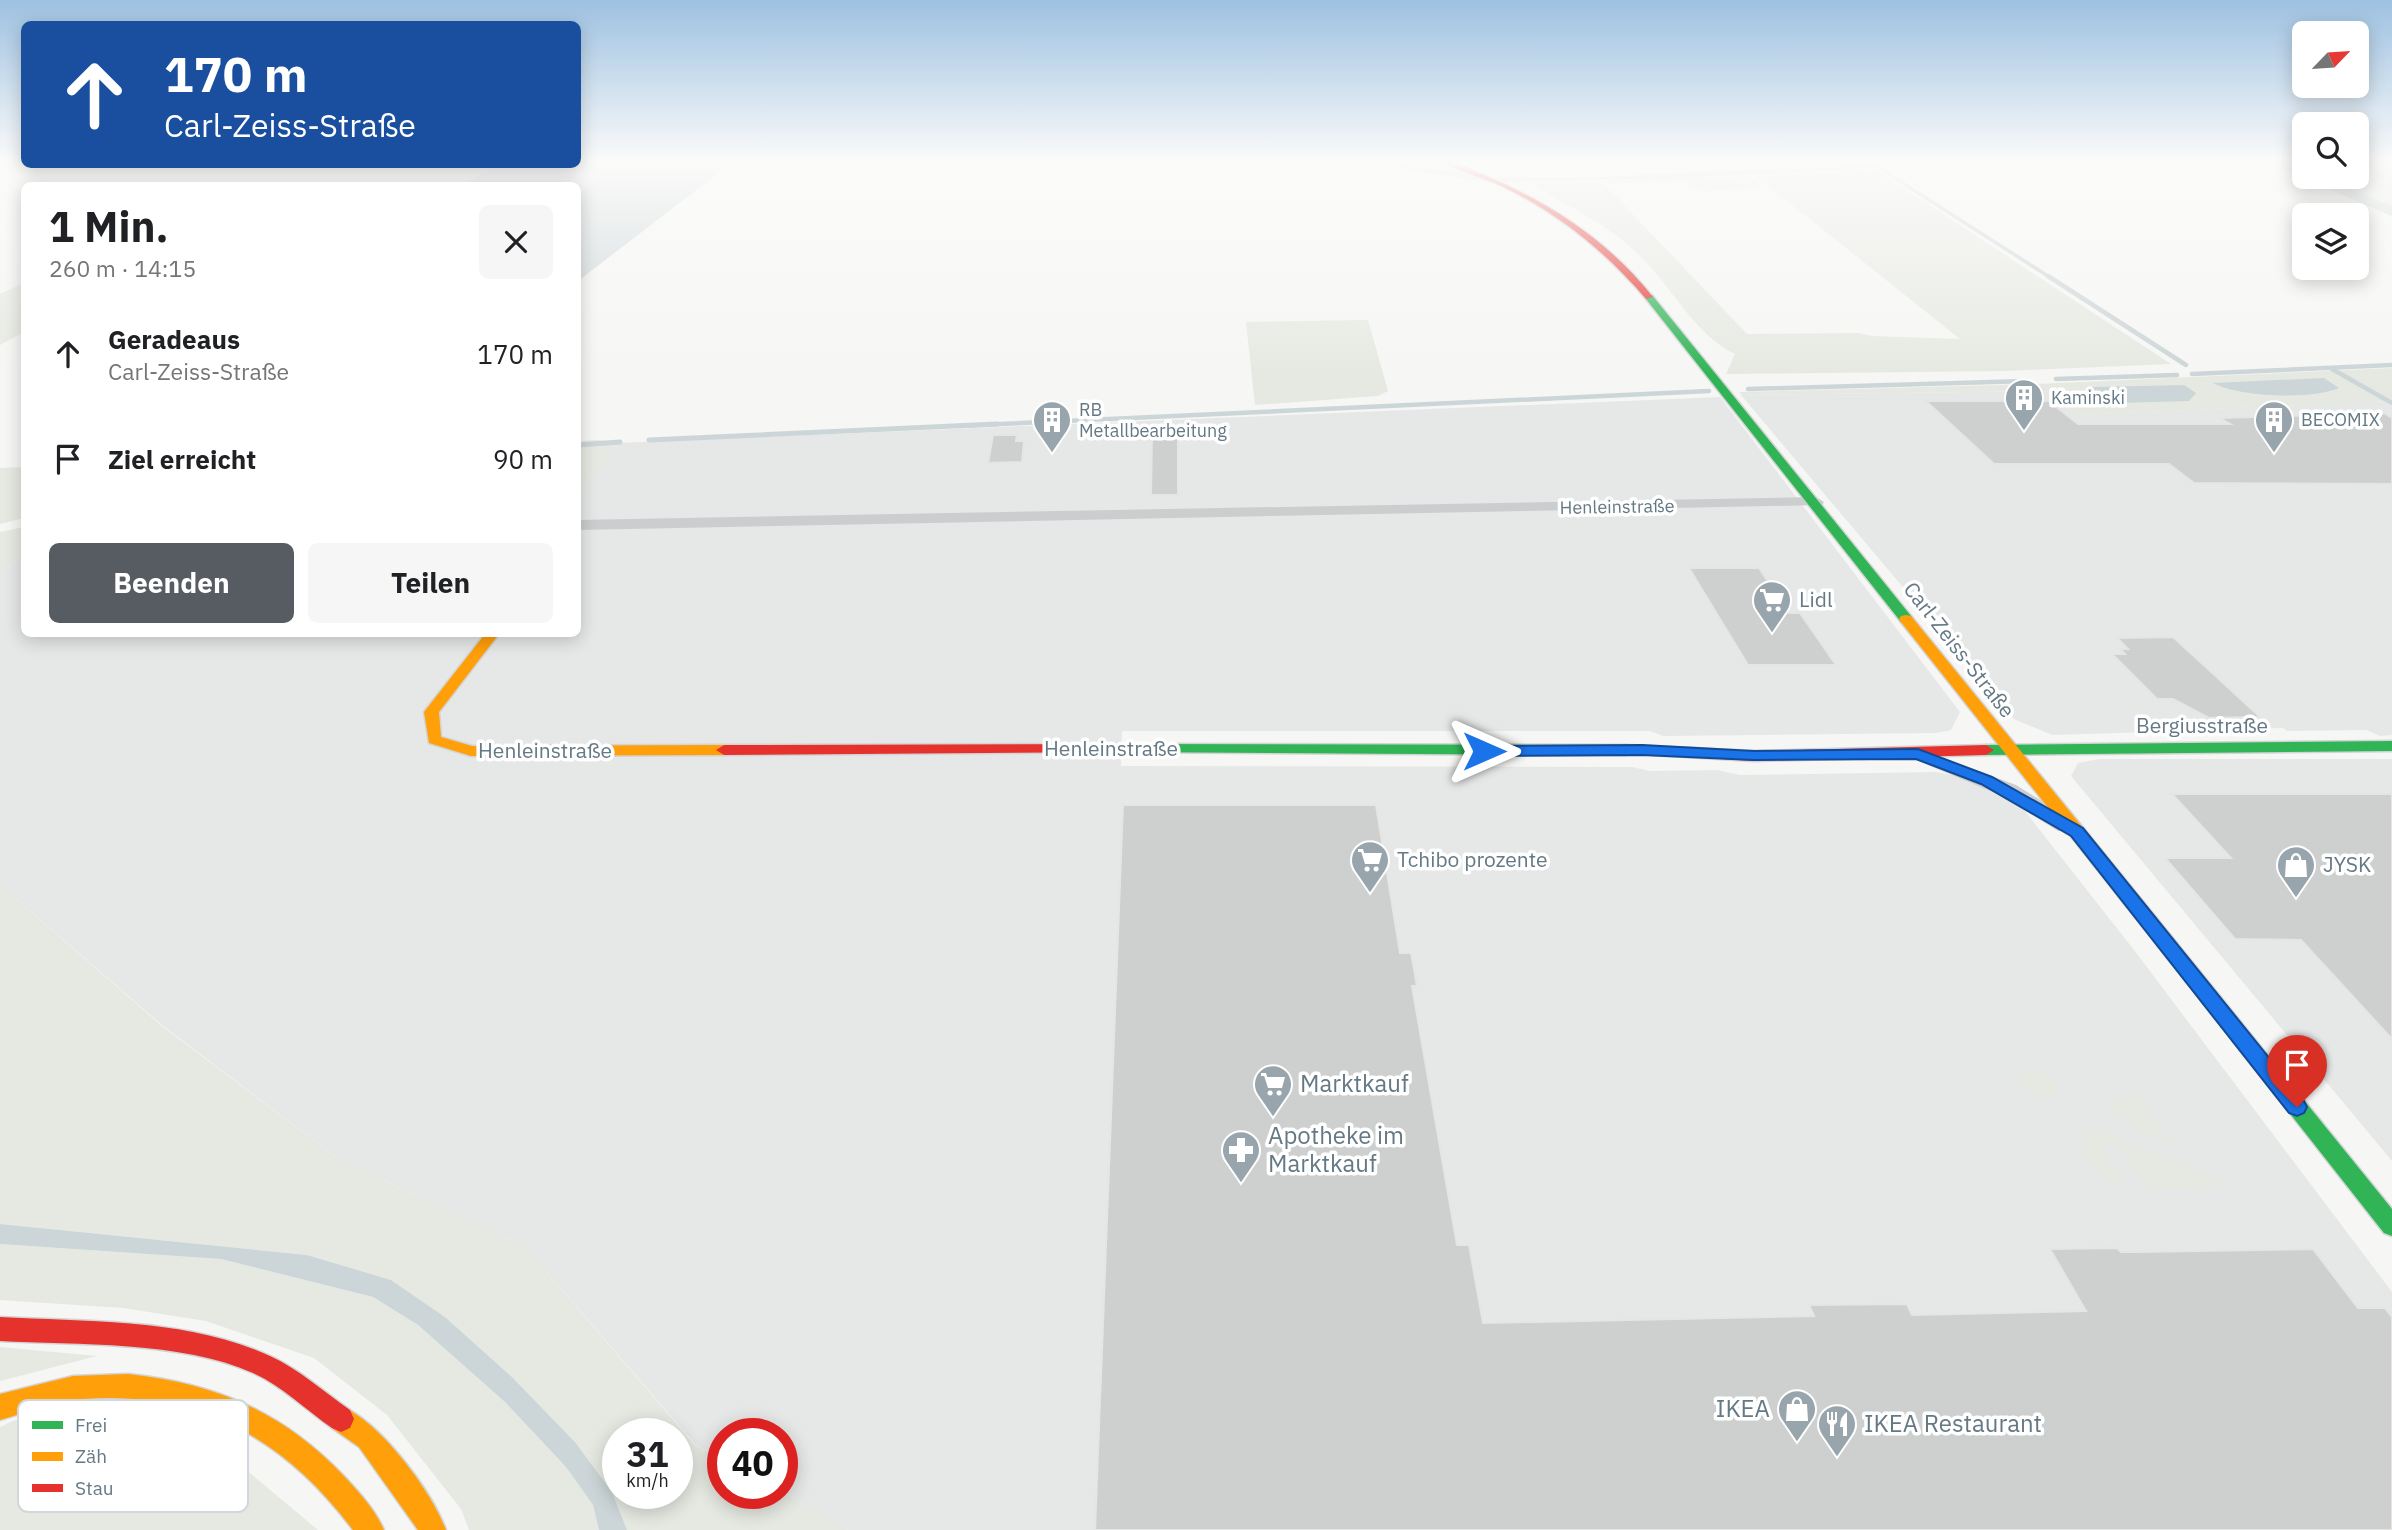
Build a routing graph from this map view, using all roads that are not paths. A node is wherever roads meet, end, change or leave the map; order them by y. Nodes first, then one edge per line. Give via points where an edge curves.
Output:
1 (1586, 232) edge
2 (1816, 502) junction
3 (581, 525) edge
4 (490, 637) edge
5 (2392, 747) edge
6 (2013, 752) junction
7 (1918, 754) junction
8 (2077, 832) junction
9 (2392, 1226) edge
10 (0, 1329) edge
11 (29, 1400) edge
12 (206, 1400) edge
13 (18, 1403) edge
14 (0, 1407) edge
15 (248, 1417) edge
16 (370, 1530) edge
17 (432, 1530) edge

1 - 2 main road, Carl-Zeiss-Straße via 1620,261
2 - 3 street, Henleinstraße
2 - 6 main road, Carl-Zeiss-Straße
4 - 7 main road, Henleinstraße via 431,712 434,740 471,751 1327,748 1642,750 1754,756
5 - 6 main road, Bergiusstraße
6 - 7 main road, Henleinstraße
6 - 8 main road, Carl-Zeiss-Straße
7 - 8 street, Henleinstraße via 2008,790
8 - 9 main road, Carl-Zeiss-Straße
10 - 17 main road via 198,1345 261,1364 368,1438 428,1516
11 - 12 main road via 84,1387 152,1387
13 - 14 main road
15 - 16 main road via 282,1437 347,1493

